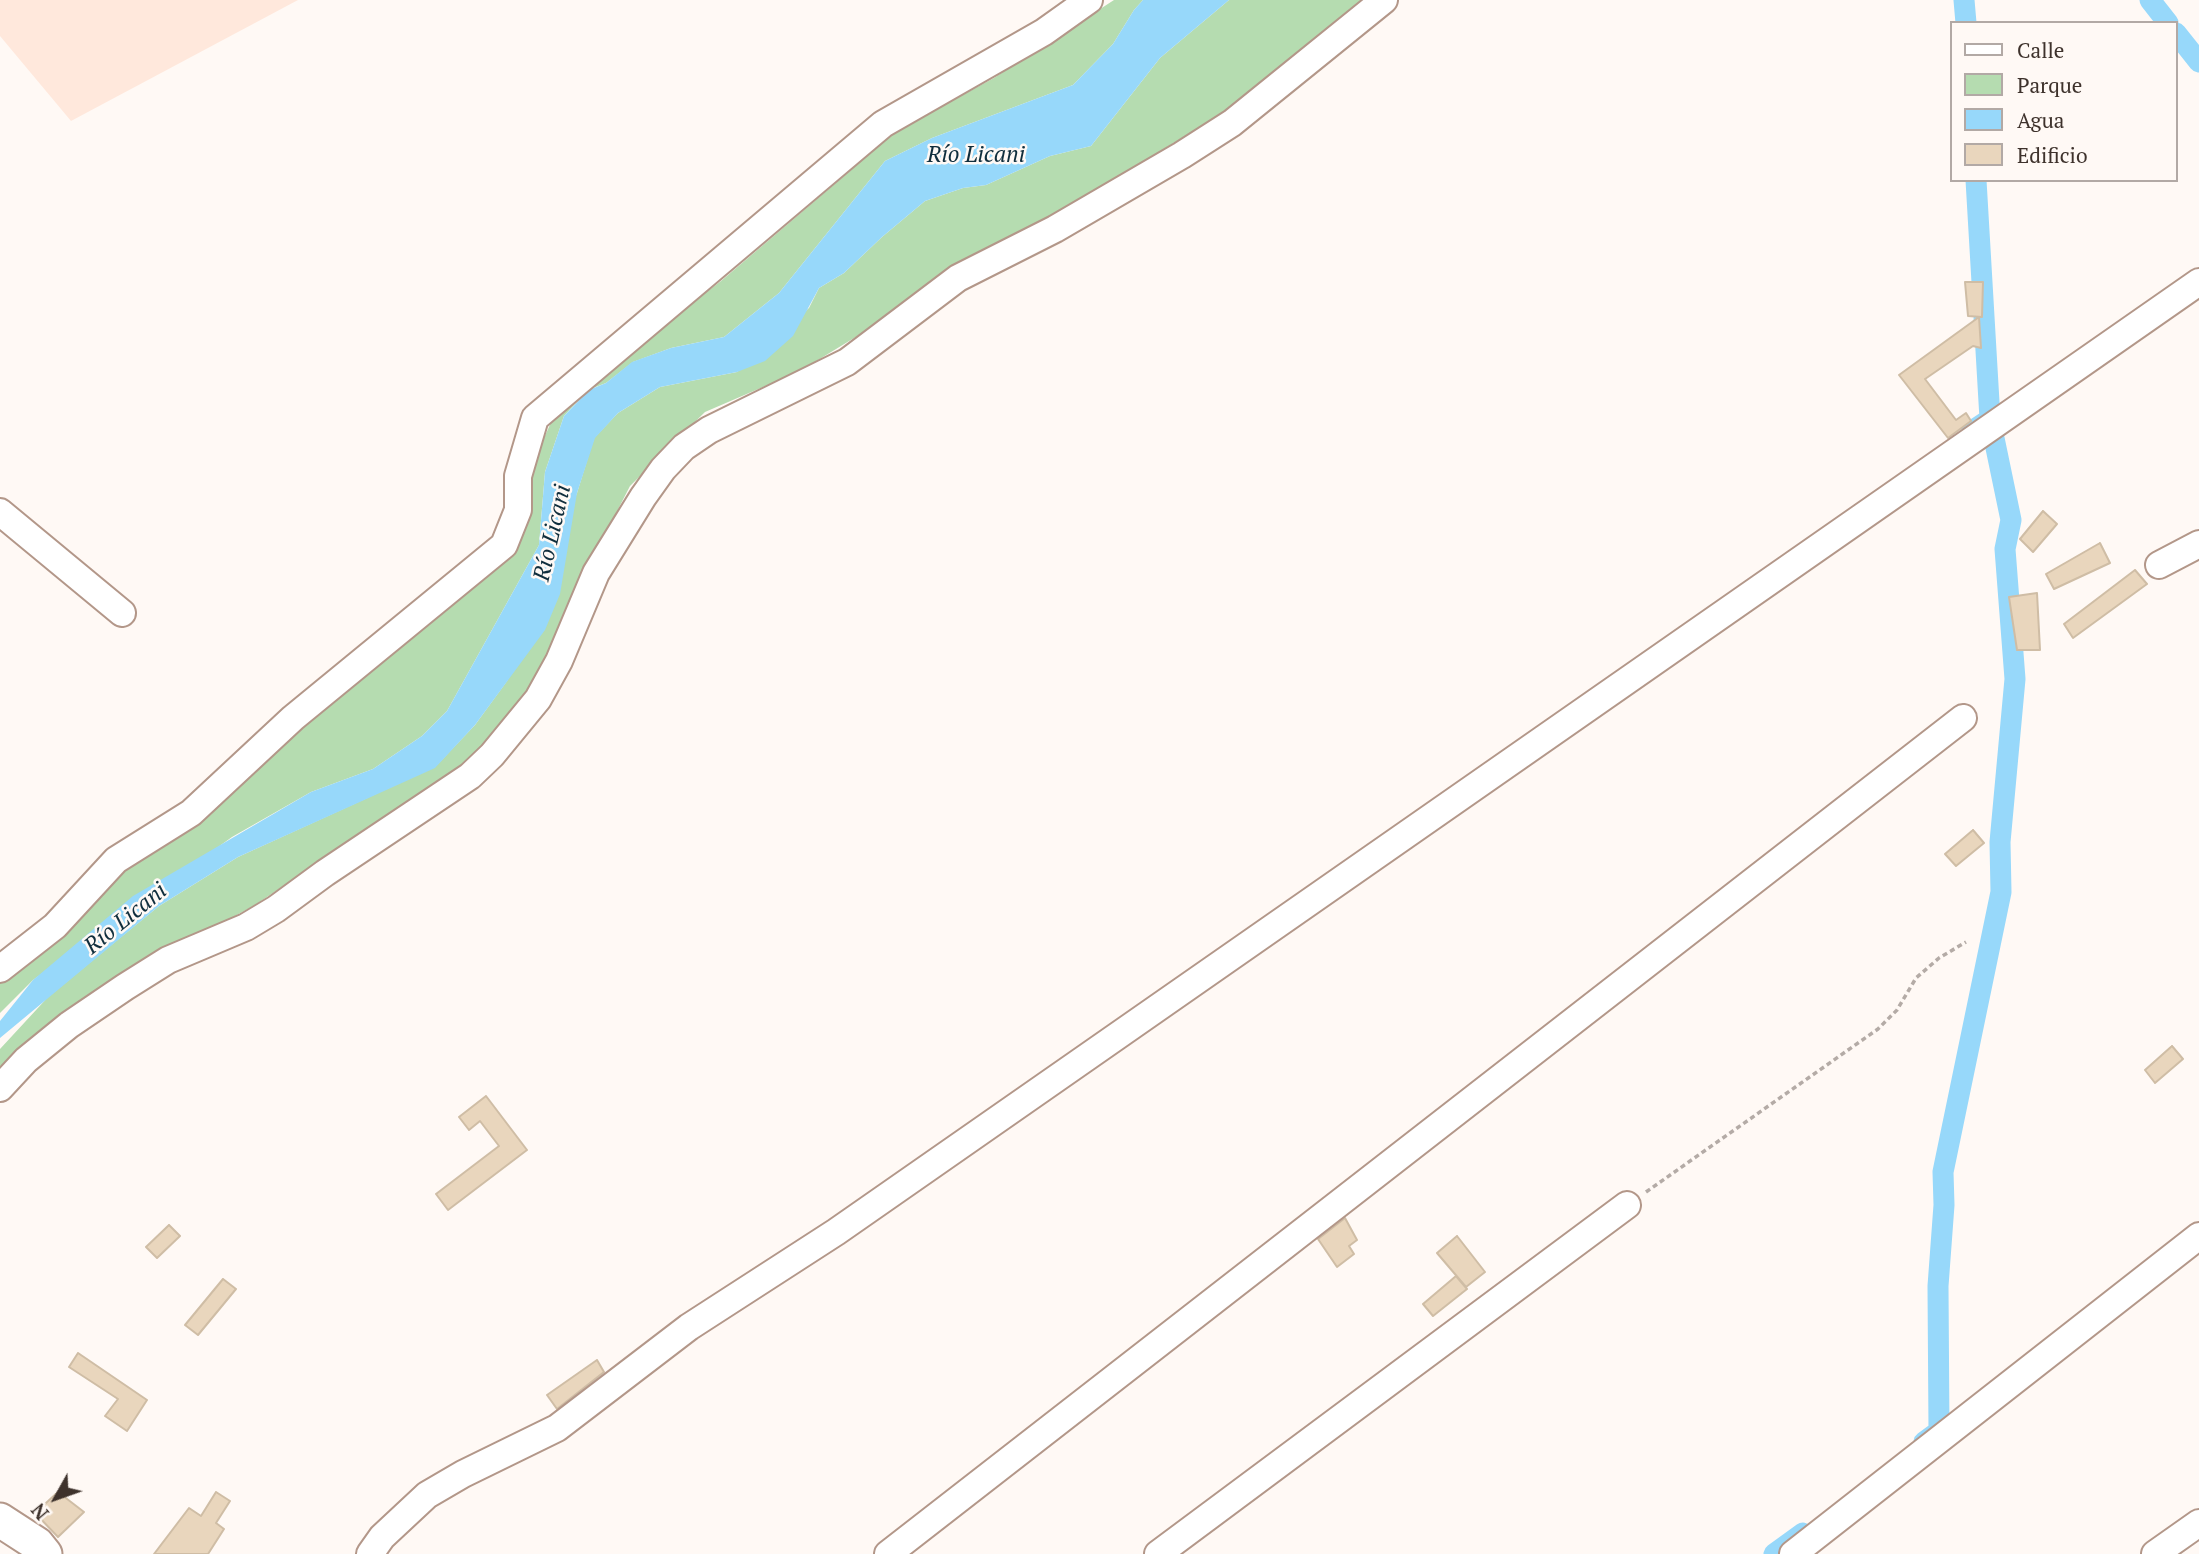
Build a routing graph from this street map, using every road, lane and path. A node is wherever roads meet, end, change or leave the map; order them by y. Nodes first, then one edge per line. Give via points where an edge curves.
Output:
1 (1089, 0) edge
2 (1384, 0) edge
3 (2199, 282) edge
4 (0, 512) edge
5 (2199, 544) edge
6 (2159, 565) dead end
7 (122, 613) dead end
8 (1964, 719) dead end
9 (1966, 942) dead end
10 (0, 968) edge
11 (0, 1088) edge
12 (1627, 1206) joint
13 (2199, 1236) edge
14 (0, 1520) edge
15 (2199, 1523) edge
16 (46, 1554) edge
17 (370, 1554) edge
18 (888, 1554) edge
19 (1158, 1554) edge
20 (1793, 1554) edge
21 (2155, 1554) edge

1 - 10 street via 1044,32 883,124 535,418 519,476 518,510 504,545 303,709 191,813 116,860 55,926
2 - 11 street via 1231,123 1182,155 1055,229 958,278 847,362 709,430 684,447 643,497 596,573 538,699 478,769 276,909 168,960 125,987 69,1025
3 - 17 street via 836,1232 689,1327 557,1428 427,1495
4 - 7 street
5 - 6 street
8 - 18 street
9 - 12 path via 1916,978 1898,1010 1878,1029
12 - 19 street
13 - 20 street
14 - 16 main road
15 - 21 street

